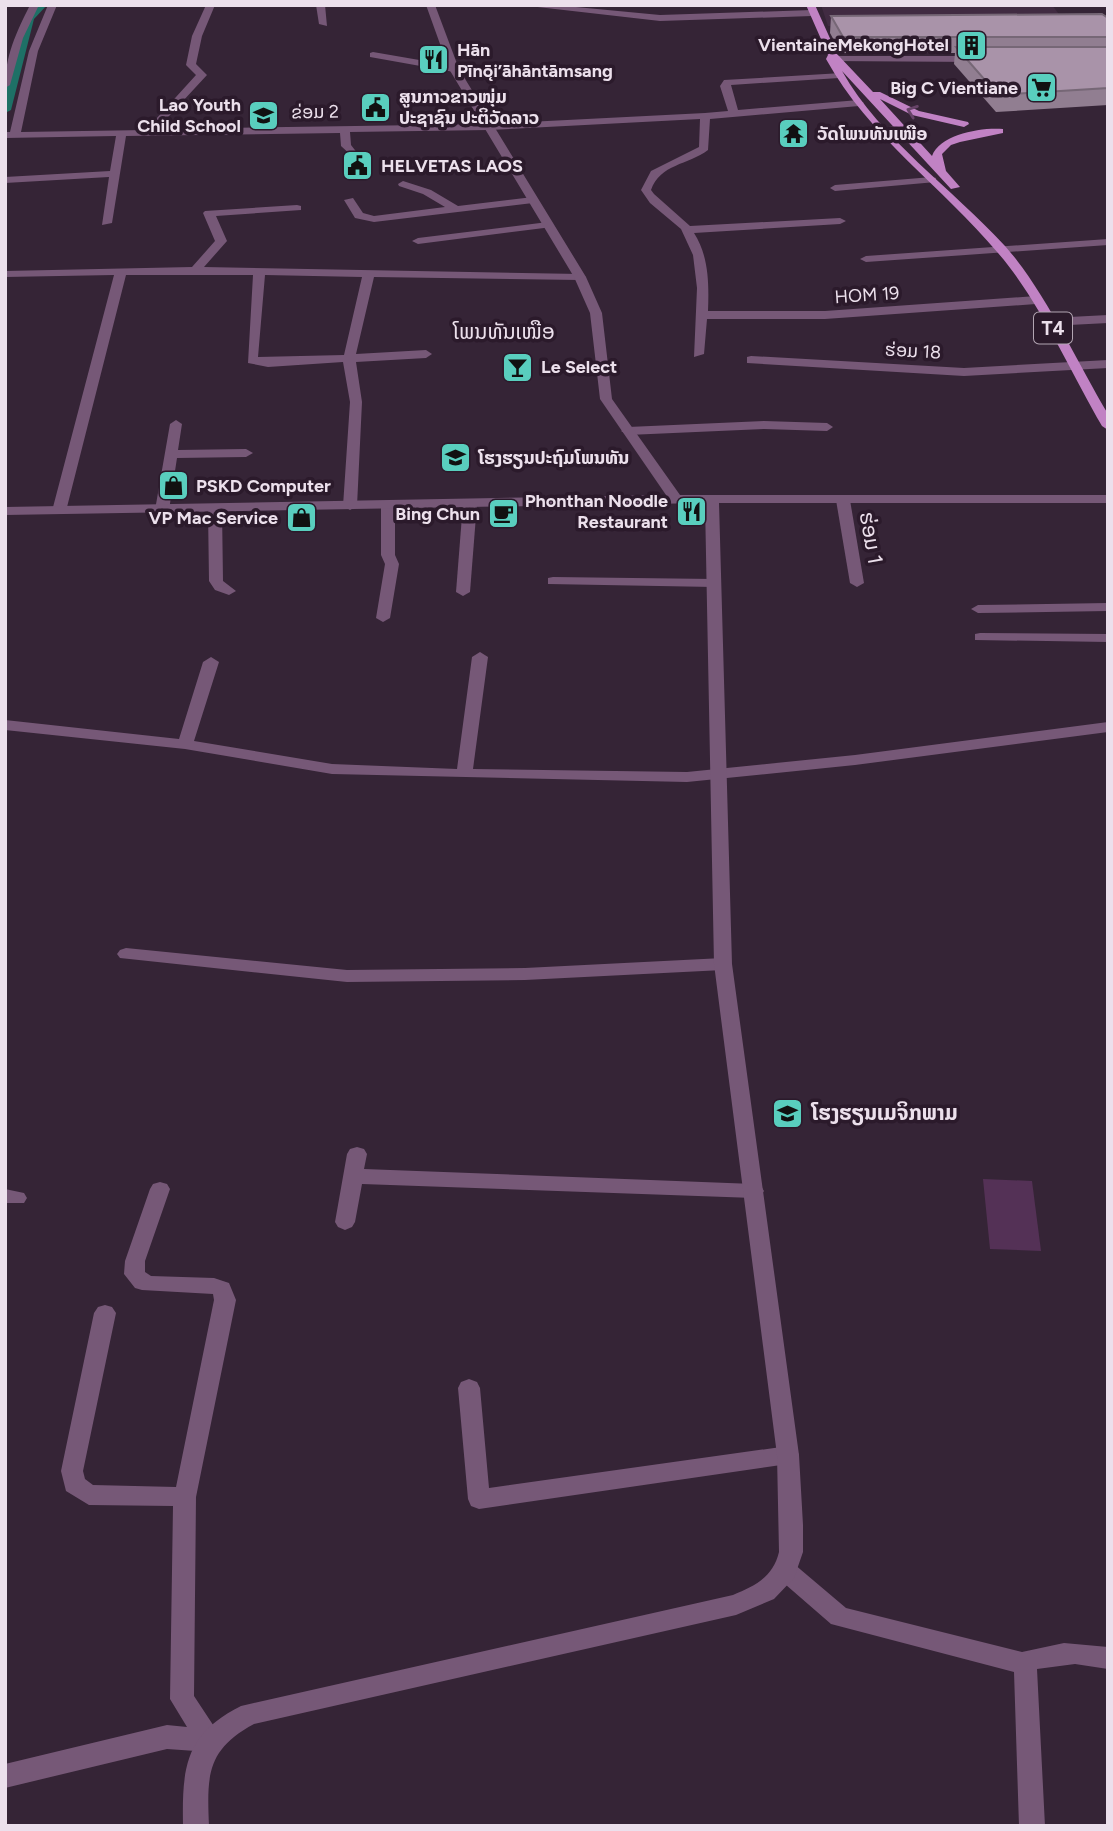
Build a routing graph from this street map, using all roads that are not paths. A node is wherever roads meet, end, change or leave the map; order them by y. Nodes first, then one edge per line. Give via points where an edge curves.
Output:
1 (35, 5) edge
2 (53, 5) edge
3 (211, 5) edge
4 (320, 5) edge
5 (430, 5) edge
6 (524, 5) edge
7 (811, 9) edge
8 (324, 24) dead end
9 (818, 27) junction
10 (831, 27) edge
11 (373, 55) dead end
12 (835, 58) junction
13 (994, 58) edge
14 (454, 69) junction
15 (839, 75) junction
16 (5, 85) edge
17 (863, 86) junction
18 (859, 103) junction
19 (734, 113) junction
20 (705, 116) junction
21 (964, 124) dead end
22 (489, 127) junction
23 (345, 129) junction
24 (999, 131) dead end
25 (122, 132) junction
26 (149, 132) junction
27 (904, 132) junction
28 (885, 134) junction
29 (10, 135) edge
30 (354, 154) dead end
31 (113, 174) junction
32 (937, 176) junction
33 (5, 180) edge
34 (403, 184) dead end
35 (835, 188) dead end
36 (349, 200) dead end
37 (533, 200) junction
38 (297, 208) dead end
39 (457, 210) junction
40 (840, 221) dead end
41 (106, 223) dead end
42 (548, 226) junction
43 (687, 230) junction
44 (418, 242) dead end
45 (1108, 242) edge
46 (1002, 250) junction
47 (866, 259) dead end
48 (121, 270) junction
49 (195, 270) junction
50 (259, 272) junction
51 (369, 273) junction
52 (5, 274) edge
53 (580, 277) junction
54 (1036, 300) junction
55 (701, 316) junction
56 (1108, 319) edge
57 (1050, 322) junction
58 (426, 354) dead end
59 (698, 354) dead end
60 (349, 359) junction
61 (751, 360) dead end
62 (1108, 364) edge
63 (1072, 367) junction
64 (176, 424) dead end
65 (1108, 426) edge
66 (827, 427) dead end
67 (628, 431) junction
68 (246, 453) dead end
69 (171, 454) junction
70 (676, 499) junction
71 (1108, 499) edge
72 (712, 500) junction
73 (843, 500) junction
74 (470, 503) junction
75 (388, 505) junction
76 (350, 506) junction
77 (162, 510) junction
78 (215, 510) junction
79 (5, 511) edge
80 (59, 511) junction
81 (553, 581) dead end
82 (713, 583) junction
83 (857, 583) dead end
84 (229, 591) dead end
85 (463, 592) dead end
86 (1108, 607) edge
87 (978, 609) dead end
88 (383, 618) dead end
89 (980, 637) dead end
90 (1108, 638) edge
91 (480, 657) dead end
92 (211, 663) dead end
93 (5, 725) edge
94 (1108, 727) edge
95 (185, 744) junction
96 (464, 774) junction
97 (719, 775) junction
98 (126, 954) dead end
99 (723, 964) junction
100 (357, 1154) dead end
101 (355, 1176) junction
102 (160, 1189) dead end
103 (754, 1191) junction
104 (345, 1222) dead end
105 (105, 1313) dead end
106 (469, 1388) dead end
107 (788, 1455) junction
108 (185, 1497) junction
109 (786, 1571) junction
110 (1108, 1658) edge
111 (1021, 1663) junction
112 (209, 1740) junction
113 (5, 1776) edge
114 (196, 1826) edge
115 (1032, 1826) edge

1 - 16 street via 18,38
2 - 29 street via 37,42
3 - 26 street via 191,65 202,75
4 - 8 street
5 - 14 street
6 - 7 street via 660,18
7 - 9 main road, T4
9 - 10 street
9 - 12 main road, T4
11 - 14 street
12 - 13 street
12 - 15 main road, T4
12 - 17 main road, T4
14 - 22 street
15 - 18 main road, T4
15 - 19 street via 727,82
21 -> 17 main road via 916,113
17 - 27 main road, T4
18 - 19 street, ຂ່ອມ 2
18 - 28 main road, T4
19 - 20 street, ຂ່ອມ 2
20 - 22 street, ຂ່ອມ 2
20 - 43 street via 701,151 659,170 646,190
22 - 23 street, ຂ່ອມ 2
22 - 37 street
23 - 26 street, ຂ່ອມ 2
23 - 30 street via 346,146
24 - 32 main road via 947,143 937,154
25 - 26 street, ຂ່ອມ 2
25 - 29 street, ຂ່ອມ 2
25 - 31 street
27 - 28 street
27 - 32 main road, T4
28 - 32 main road, T4
31 - 33 street
31 - 41 street
32 - 35 street
32 - 46 main road, T4
34 - 39 street
36 - 39 street via 359,216 369,219
37 - 39 street
37 - 42 street
38 - 49 street via 209,213 221,241
40 - 43 street
42 - 44 street
42 - 53 street
43 - 55 street via 700,267
45 - 46 street
46 - 47 street
46 - 54 main road, T4
48 - 49 street
48 - 52 street
48 - 80 street
49 - 50 street
50 - 51 street
50 - 60 street via 252,360
51 - 53 street
51 - 60 street
53 - 67 street via 596,313 606,398
54 - 55 street, HOM 19 via 825,315
54 - 57 main road, T4
55 - 59 street
56 - 57 street
57 - 63 main road, T4
58 - 60 street
60 - 76 street via 356,401
61 - 63 street, ຮ່ອມ 18 via 964,372
62 - 63 street, ຮ່ອມ 18
63 - 65 main road, T4
64 - 69 street
66 - 67 street via 738,425
67 - 70 street
68 - 69 street
69 - 77 street
70 - 72 street
70 - 74 street
71 - 73 street
72 - 73 street
72 - 82 street
73 - 83 street, ຮ່ອມ 1
74 - 75 street
74 - 85 street
75 - 76 street
75 - 88 street via 392,564
76 - 78 street
77 - 78 street
77 - 80 street
78 - 84 street via 216,581
79 - 80 street
81 - 82 street
82 - 97 street
86 - 87 street
89 - 90 street
91 - 96 street
92 - 95 street
93 - 95 street
94 - 97 street
95 - 96 street via 331,769
96 - 97 street
97 - 99 street
98 - 99 street via 347,976 525,974
99 - 103 street
100 - 101 street
101 - 103 street
101 - 104 street
102 - 108 street via 134,1274 151,1284 214,1286 222,1289 225,1300
103 - 107 street
105 - 108 street via 72,1471 74,1484 89,1495
106 - 107 street via 479,1499
107 - 109 street via 791,1542
108 - 112 street via 182,1699
109 - 111 street via 839,1618
109 - 112 street via 766,1592 736,1605 250,1714 225,1725
110 - 111 street via 1042,1655
111 - 115 street via 1026,1671
112 - 113 street via 167,1737
112 - 114 street via 195,1787

